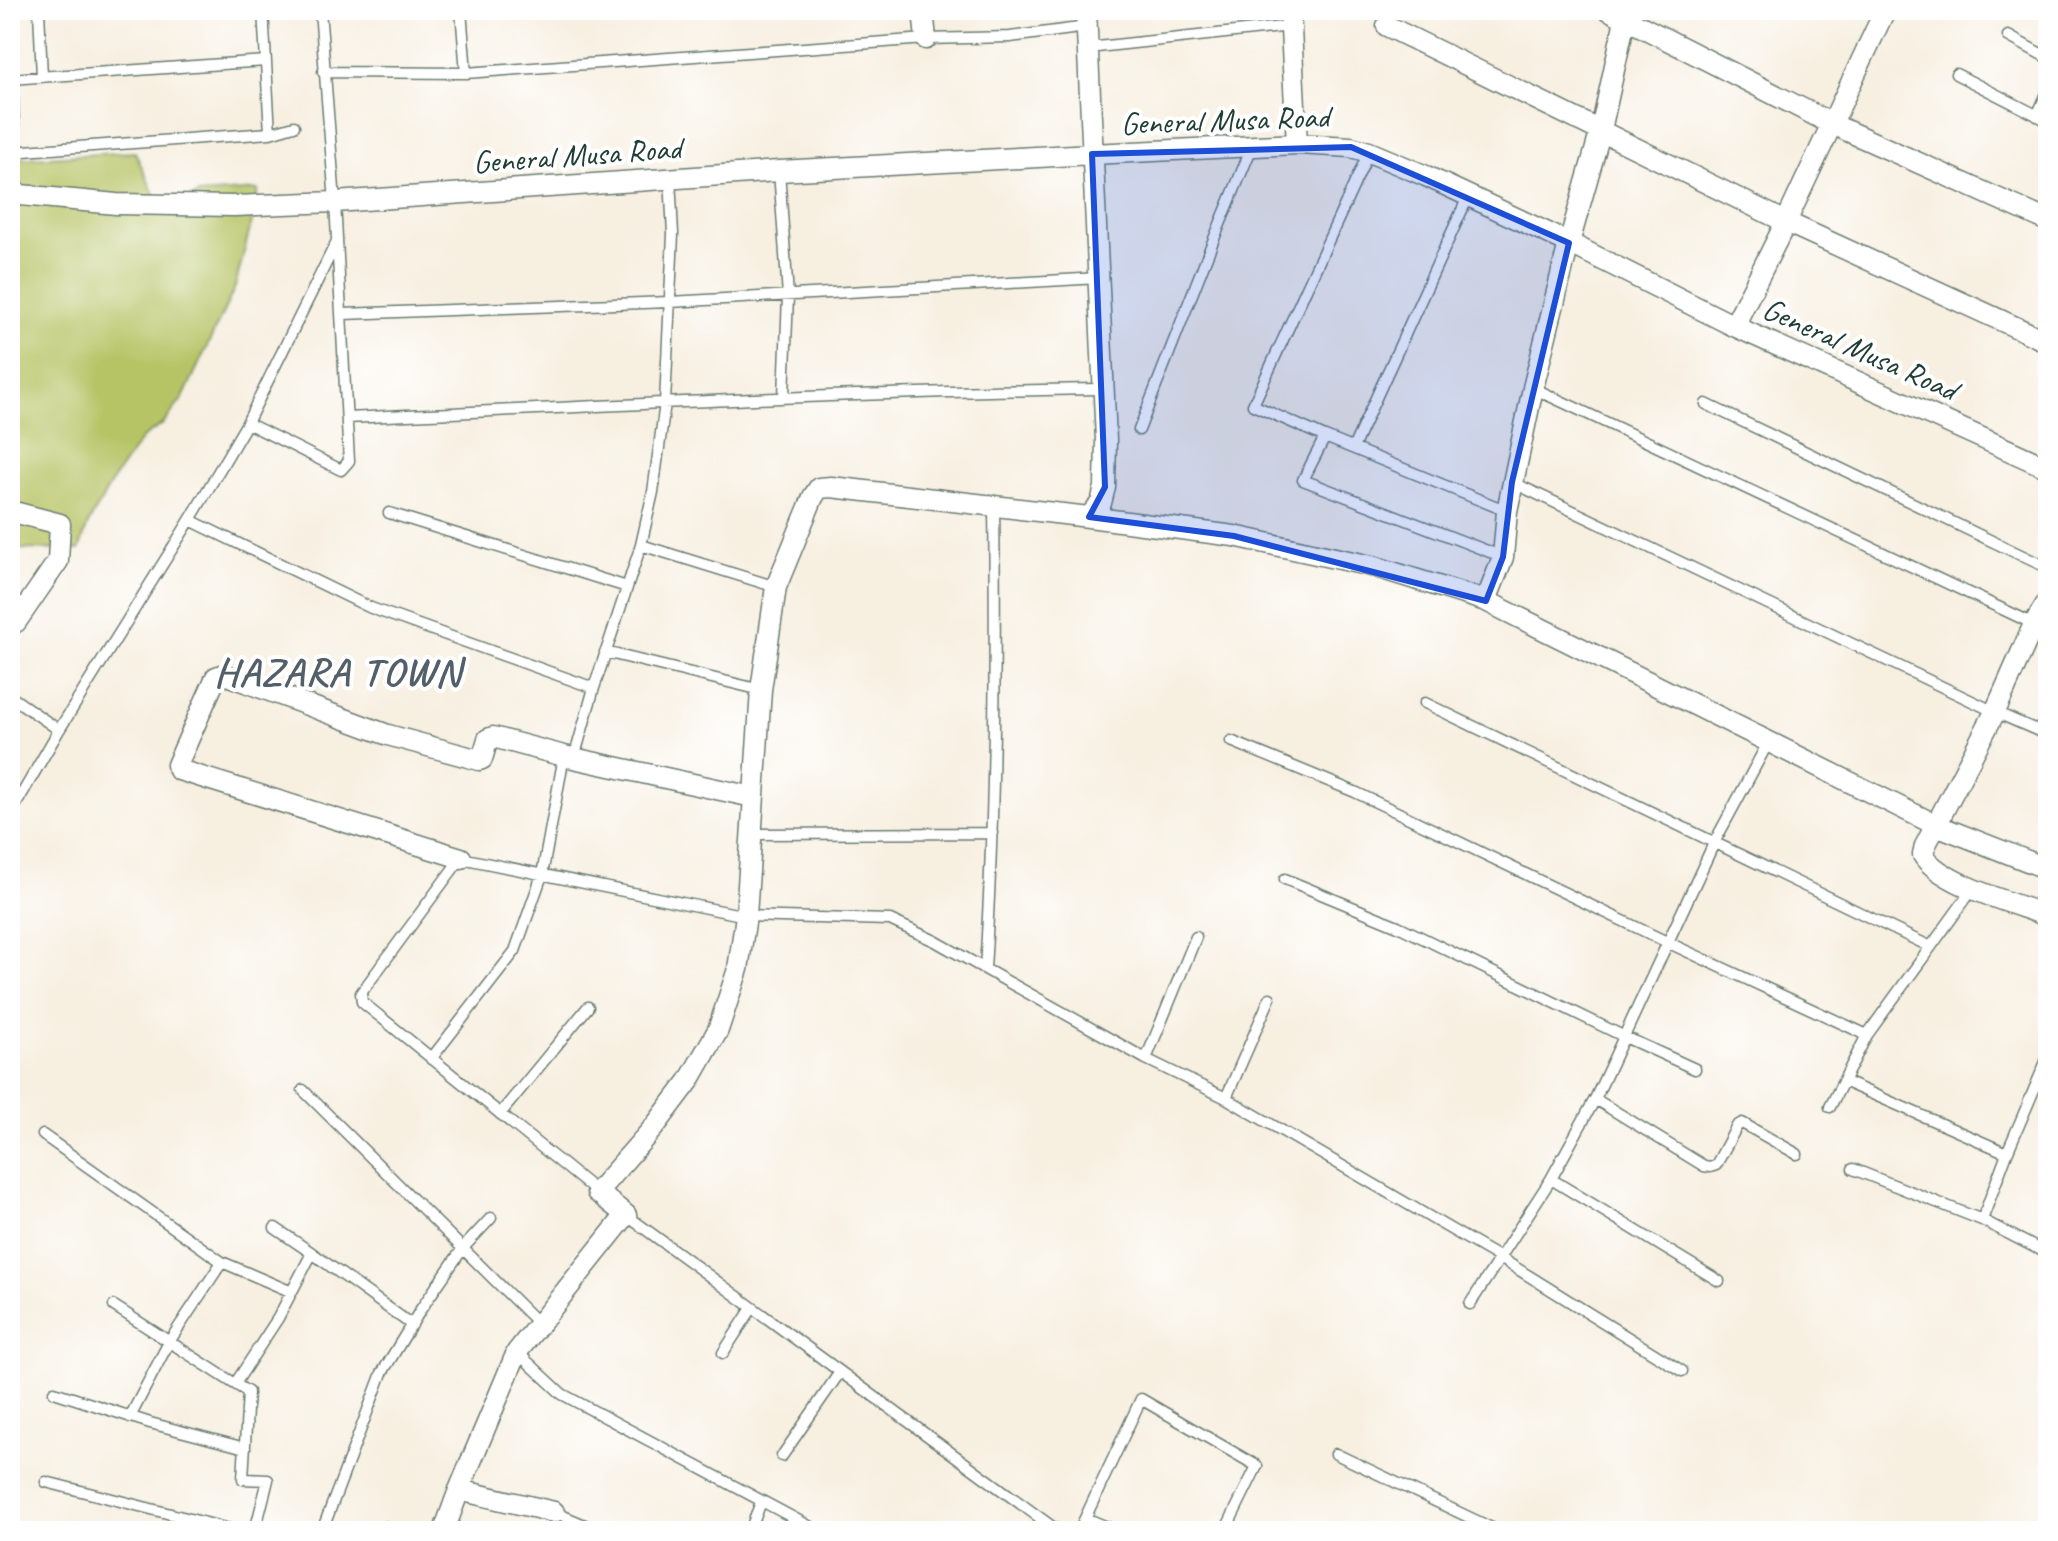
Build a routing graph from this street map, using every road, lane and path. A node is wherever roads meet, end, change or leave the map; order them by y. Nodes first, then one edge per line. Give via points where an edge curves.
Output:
1 (39, 10) edge
2 (263, 10) edge
3 (320, 10) edge
4 (461, 10) edge
5 (923, 10) edge
6 (1885, 10) edge
7 (1621, 13) edge
8 (1087, 18) edge
9 (1291, 18) edge
10 (1387, 26) dead end
11 (2008, 36) dead end
12 (926, 39) junction
13 (1088, 48) junction
14 (2048, 58) edge
15 (266, 61) junction
16 (323, 72) junction
17 (466, 73) junction
18 (1956, 74) dead end
19 (42, 77) junction
20 (11, 79) edge
21 (2048, 91) edge
22 (2043, 118) edge
23 (1832, 124) junction
24 (294, 126) dead end
25 (1601, 130) junction
26 (270, 133) junction
27 (1297, 144) junction
28 (1252, 147) junction
29 (12, 152) edge
30 (1369, 152) junction
31 (1092, 154) junction
32 (779, 171) junction
33 (670, 178) junction
34 (10, 194) edge
35 (1468, 197) junction
36 (335, 202) junction
37 (2048, 221) edge
38 (1786, 222) junction
39 (337, 241) junction
40 (1569, 243) junction
41 (1099, 278) junction
42 (788, 296) junction
43 (670, 302) junction
44 (343, 314) junction
45 (1734, 326) junction
46 (2048, 342) edge
47 (1533, 388) junction
48 (1104, 389) junction
49 (784, 396) junction
50 (665, 403) junction
51 (1706, 404) dead end
52 (347, 418) junction
53 (247, 423) junction
54 (1139, 430) dead end
55 (1325, 437) junction
56 (1353, 448) junction
57 (2048, 468) edge
58 (1512, 482) junction
59 (994, 506) junction
60 (10, 511) edge
61 (1507, 511) junction
62 (389, 513) dead end
63 (1089, 517) junction
64 (190, 520) junction
65 (641, 545) junction
66 (1503, 557) junction
67 (2048, 568) edge
68 (627, 587) junction
69 (776, 587) junction
70 (1486, 601) junction
71 (2048, 601) edge
72 (10, 624) edge
73 (2034, 624) junction
74 (605, 652) junction
75 (594, 688) junction
76 (761, 690) junction
77 (12, 702) edge
78 (1425, 703) dead end
79 (1995, 712) junction
80 (59, 730) junction
81 (2048, 735) edge
82 (1231, 741) dead end
83 (1769, 741) junction
84 (569, 757) junction
85 (753, 797) junction
86 (11, 813) edge
87 (1936, 825) junction
88 (992, 833) junction
89 (752, 834) junction
90 (1714, 843) junction
91 (461, 858) junction
92 (2048, 869) edge
93 (542, 875) junction
94 (1285, 879) dead end
95 (1972, 890) junction
96 (746, 916) junction
97 (2048, 916) edge
98 (1196, 937) dead end
99 (1669, 943) junction
100 (1931, 947) junction
101 (985, 969) junction
102 (1270, 998) dead end
103 (588, 1007) dead end
104 (1867, 1035) junction
105 (1625, 1037) junction
106 (2048, 1057) edge
107 (431, 1059) junction
108 (1146, 1059) junction
109 (1695, 1069) dead end
110 (1843, 1081) junction
111 (303, 1090) dead end
112 (1226, 1098) junction
113 (1595, 1099) junction
114 (1830, 1107) dead end
115 (500, 1114) junction
116 (43, 1135) dead end
117 (2007, 1153) junction
118 (1797, 1154) dead end
119 (1853, 1169) dead end
120 (1551, 1179) junction
121 (597, 1192) junction
122 (626, 1215) junction
123 (491, 1218) dead end
124 (1982, 1220) junction
125 (275, 1228) dead end
126 (463, 1248) junction
127 (312, 1253) junction
128 (2048, 1254) edge
129 (1500, 1258) junction
130 (222, 1262) junction
131 (1719, 1281) dead end
132 (292, 1292) junction
133 (1470, 1304) dead end
134 (114, 1306) dead end
135 (752, 1308) junction
136 (539, 1324) junction
137 (412, 1325) junction
138 (169, 1342) junction
139 (517, 1352) junction
140 (723, 1353) dead end
141 (1682, 1371) dead end
142 (840, 1372) junction
143 (235, 1384) junction
144 (54, 1392) dead end
145 (130, 1417) junction
146 (245, 1448) junction
147 (1336, 1454) dead end
148 (782, 1456) dead end
149 (46, 1482) dead end
150 (459, 1490) junction
151 (761, 1502) junction
152 (554, 1512) joint
153 (1085, 1518) junction
154 (237, 1531) edge
155 (255, 1531) edge
156 (322, 1531) edge
157 (384, 1531) edge
158 (396, 1531) edge
159 (444, 1531) edge
160 (599, 1531) edge
161 (750, 1531) edge
162 (818, 1531) edge
163 (1058, 1531) edge
164 (1079, 1531) edge
165 (1117, 1531) edge
166 (1225, 1531) edge
167 (1498, 1531) edge

1 - 19 lane
2 - 15 lane
3 - 16 lane
4 - 17 lane
5 - 12 street
6 - 23 street
7 - 23 street
7 - 25 street
8 - 12 lane via 1010,37
8 - 13 street
9 - 13 lane
9 - 27 street
10 - 25 street
11 - 14 lane
12 - 17 lane
13 - 31 street
15 - 19 lane
15 - 26 lane
16 - 17 lane
16 - 36 lane
18 - 22 lane
19 - 20 lane
20 - 29 lane
21 - 22 lane
23 - 37 street
23 - 38 street
24 - 26 lane
25 - 38 street
25 - 40 street
26 - 29 lane
27 - 28 street, General Musa Road
27 - 30 street, General Musa Road
28 - 31 street, General Musa Road
28 - 54 lane
30 - 35 street, General Musa Road
30 - 55 lane via 1253,405
31 - 32 street, General Musa Road
31 - 41 street
32 - 33 street, General Musa Road
32 - 42 lane
33 - 36 street, General Musa Road
33 - 43 lane
34 - 36 street, General Musa Road via 131,204
35 - 40 street, General Musa Road
35 - 56 lane
36 - 39 lane
38 - 45 street
38 - 46 street
39 - 44 lane
39 - 53 lane
40 - 45 street, General Musa Road
40 - 47 street
41 - 42 lane
41 - 48 street
42 - 43 lane
42 - 49 lane
43 - 44 lane
43 - 50 lane
44 - 52 lane
45 - 57 street, General Musa Road
47 - 58 street
47 - 73 lane
48 - 49 lane
48 - 63 street via 1105,487
49 - 50 lane
50 - 52 lane
50 - 65 lane
51 - 67 lane
52 - 53 lane via 349,461 341,470
53 - 64 lane
55 - 56 lane
55 - 66 lane via 1303,480
56 - 61 lane
58 - 61 street
58 - 79 lane
59 - 63 street
59 - 69 street via 819,488
59 - 88 lane
60 - 72 street via 60,524 58,561
61 - 66 street
62 - 68 lane
63 - 70 street via 1234,536 1376,567
64 - 75 lane via 371,608
64 - 80 lane
65 - 68 lane
65 - 69 lane
66 - 70 street
68 - 74 lane
69 - 76 street
70 - 83 street
71 - 73 street
73 - 79 street
74 - 75 lane
74 - 76 lane
75 - 84 lane
76 - 85 street
77 - 80 lane
78 - 90 lane
79 - 81 lane
79 - 87 street
80 - 86 lane
82 - 99 lane via 1355,792
83 - 87 street
83 - 90 lane
84 - 85 street
84 - 91 street via 493,737 479,760 388,735 224,674 216,677 179,770
84 - 93 lane
85 - 89 street
87 - 92 street
87 - 95 street via 1923,855
88 - 89 lane
88 - 101 lane
89 - 96 street
90 - 99 lane
90 - 100 lane
91 - 93 lane
91 - 107 lane via 361,993 362,1002
93 - 96 lane
93 - 107 lane via 515,951
94 - 105 lane via 1398,926
95 - 97 street
95 - 100 lane
96 - 101 lane via 890,920
96 - 121 street via 738,969 718,1030 672,1104
98 - 108 lane
99 - 104 lane
99 - 105 lane
100 - 104 lane
101 - 108 lane
102 - 112 lane
103 - 115 lane
104 - 110 lane
105 - 109 lane
105 - 113 lane
106 - 117 lane
107 - 115 lane
108 - 112 lane
110 - 114 lane
110 - 117 lane
111 - 126 lane
112 - 129 lane
113 - 118 lane via 1704,1166 1716,1165 1742,1123
113 - 120 lane
115 - 121 lane
116 - 130 lane
117 - 124 lane
119 - 124 lane
120 - 129 lane
120 - 131 lane
121 - 122 street
122 - 135 lane
122 - 136 street
123 - 126 lane
124 - 128 lane
125 - 127 lane
126 - 136 lane
126 - 137 lane
127 - 132 lane
127 - 137 lane
129 - 133 lane
129 - 141 lane
130 - 132 lane
130 - 138 lane
132 - 143 lane
134 - 138 lane
135 - 140 lane
135 - 142 lane
136 - 139 street
137 - 156 lane via 382,1373
138 - 143 lane
138 - 145 lane
139 - 150 street
139 - 151 lane via 562,1394
142 - 148 lane
142 - 163 lane
143 - 146 lane via 248,1392
144 - 145 lane
145 - 146 lane
146 - 155 lane via 243,1479 268,1480
147 - 167 lane
149 - 154 lane
150 - 152 street
150 - 159 street
151 - 161 lane
151 - 162 lane
152 - 160 lane
153 - 164 lane
153 - 165 lane
153 - 166 lane via 1141,1399 1257,1466
157 - 158 lane

